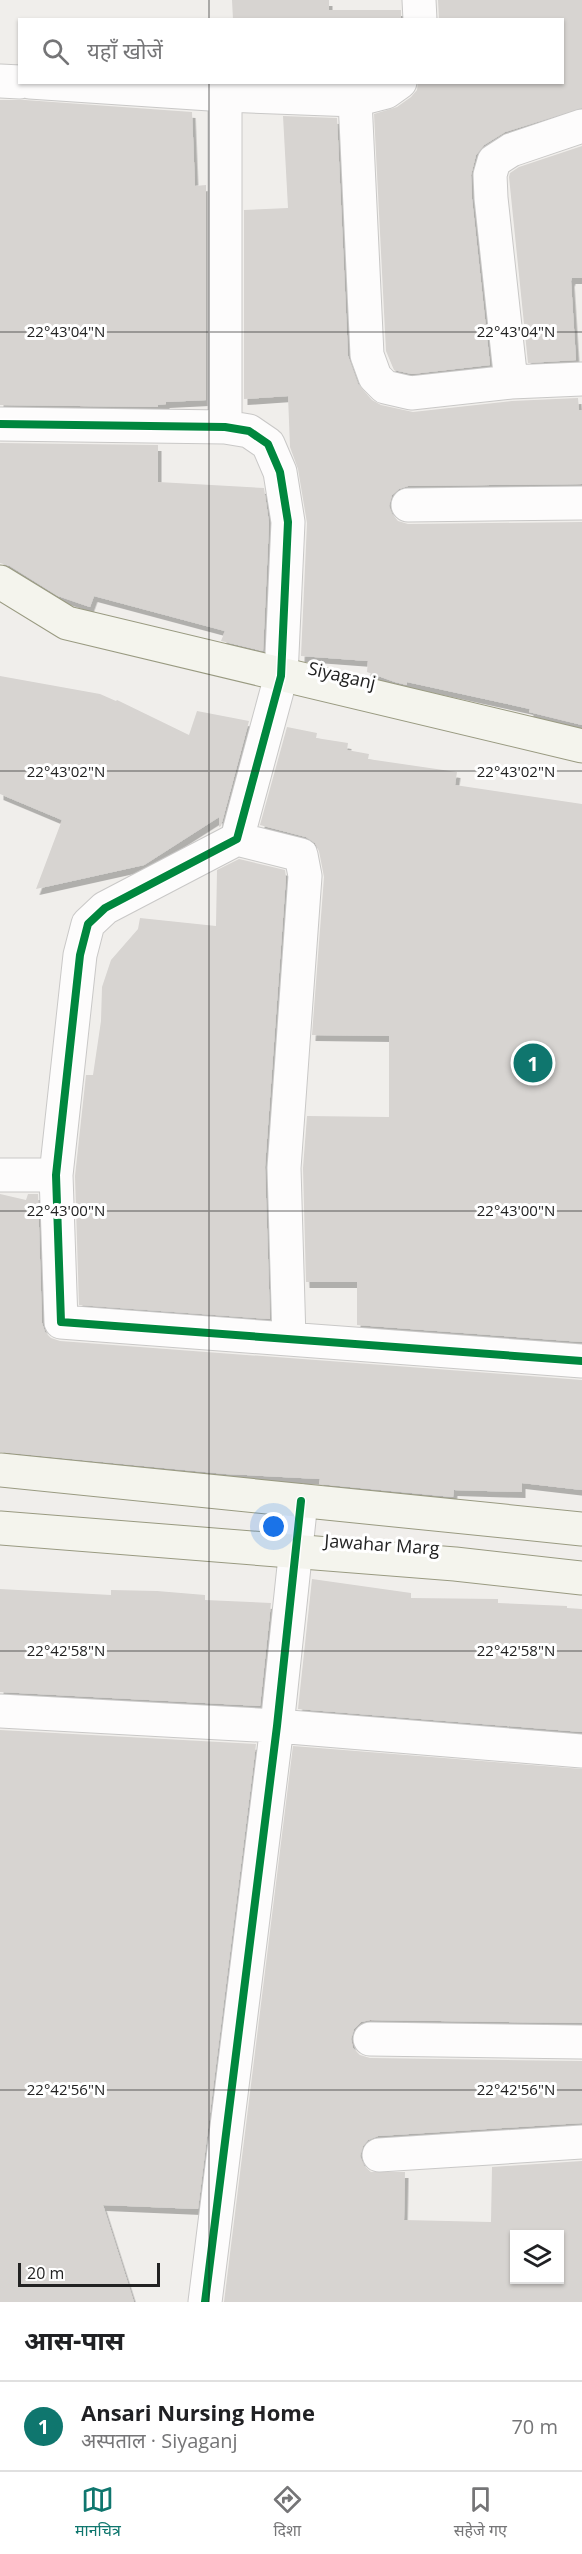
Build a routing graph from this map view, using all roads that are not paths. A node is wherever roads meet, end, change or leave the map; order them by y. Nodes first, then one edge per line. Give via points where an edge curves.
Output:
1 (418, 0) edge
2 (420, 18) edge
3 (0, 81) edge
4 (18, 82) edge
5 (60, 84) edge
6 (397, 84) edge
7 (225, 95) junction
8 (355, 100) junction
9 (582, 126) edge
10 (582, 380) edge
11 (511, 382) junction
12 (0, 424) edge
13 (225, 427) junction
14 (582, 503) edge
15 (408, 505) dead end
16 (0, 582) edge
17 (281, 676) junction
18 (582, 746) edge
19 (237, 839) junction
20 (0, 1175) edge
21 (56, 1175) junction
22 (289, 1339) junction
23 (582, 1361) edge
24 (0, 1470) edge
25 (301, 1501) junction
26 (0, 1528) edge
27 (582, 1529) edge
28 (294, 1552) junction
29 (582, 1578) edge
30 (0, 1712) edge
31 (277, 1726) junction
32 (582, 1751) edge
33 (370, 2039) dead end
34 (582, 2042) edge
35 (582, 2142) edge
36 (379, 2155) dead end
37 (205, 2302) edge

1 - 2 street
3 - 4 street
5 - 7 street
6 - 8 street via 387,92
7 - 8 street
7 - 13 street
8 - 11 street via 367,355 375,377 385,387 411,393
9 - 11 street via 511,150 494,161 490,175
10 - 11 street
12 - 13 street
13 - 17 street via 249,431 268,444 280,472 288,522
14 - 15 street
16 - 17 main road, Siyaganj via 67,623
17 - 18 main road, Siyaganj
17 - 19 street
19 - 21 street via 105,908 88,924 80,955
19 - 22 street via 301,855 305,876 284,1168
20 - 21 street
21 - 22 street via 61,1322
22 - 23 street
24 - 25 main road
25 - 27 main road
25 - 28 street
26 - 28 main road, Jawahar Marg
28 - 29 main road, Jawahar Marg
28 - 31 street
30 - 31 street
31 - 32 street
31 - 37 street
33 - 34 street
35 - 36 street

